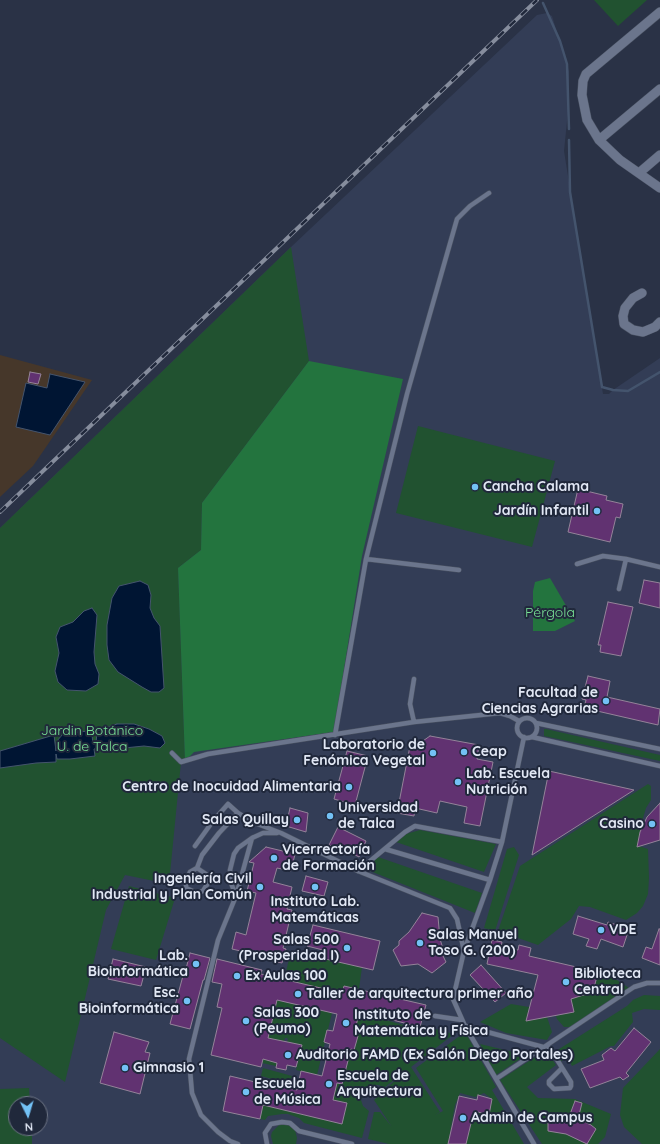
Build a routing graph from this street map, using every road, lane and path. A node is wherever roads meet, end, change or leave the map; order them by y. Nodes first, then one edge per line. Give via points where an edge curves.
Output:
1 (660, 12) edge
2 (660, 88) edge
3 (599, 140) junction
4 (660, 155) edge
5 (639, 173) junction
6 (660, 188) edge
7 (489, 193) dead end
8 (642, 293) dead end
9 (660, 322) edge
10 (366, 559) junction
11 (626, 559) junction
12 (578, 564) dead end
13 (660, 567) edge
14 (459, 570) dead end
15 (619, 589) dead end
16 (414, 679) dead end
17 (519, 721) junction
18 (414, 722) junction
19 (536, 723) junction
20 (336, 735) junction
21 (524, 737) junction
22 (532, 737) junction
23 (660, 749) edge
24 (172, 753) dead end
25 (660, 766) edge
26 (238, 813) junction
27 (281, 833) junction
28 (252, 838) junction
29 (502, 842) junction
30 (195, 846) dead end
31 (385, 849) junction
32 (197, 868) junction
33 (358, 870) junction
34 (490, 880) junction
35 (236, 896) junction
36 (464, 951) junction
37 (660, 983) edge
38 (435, 1016) dead end
39 (462, 1020) junction
40 (465, 1026) junction
41 (545, 1046) junction
42 (562, 1068) junction
43 (496, 1080) junction
44 (238, 1144) edge
45 (267, 1144) edge
46 (352, 1144) edge
47 (534, 1144) edge

1 - 3 street via 584,75 584,112
2 - 3 street
3 - 5 street via 613,155
4 - 5 street
5 - 6 street
7 - 10 lane via 457,219 407,394
8 - 9 street via 633,298 625,308 624,324 637,332 643,332 649,331
10 - 14 lane
10 - 20 lane
11 - 12 lane via 604,556
11 - 13 lane
11 - 15 lane
16 - 18 lane via 410,704
17 - 18 lane via 500,713
17 - 19 lane via 530,718
17 - 21 lane via 518,732
18 - 20 lane
19 - 22 lane via 537,731
19 - 23 lane
20 - 24 lane via 208,754 181,762
21 - 22 lane
21 - 29 lane
22 - 25 lane
26 - 27 lane
26 - 30 lane via 228,804
26 - 32 lane via 202,855
27 - 28 lane via 263,833
27 - 33 lane
28 - 35 lane
28 - 35 lane via 234,854 230,870
29 - 31 lane via 415,826
29 - 34 lane
31 - 33 lane
31 - 34 lane
32 - 32 lane via 190,872 186,881 186,888 197,893 203,891 208,883 206,874
33 - 36 lane via 450,908 457,919
34 - 36 lane
35 - 44 lane via 218,940 189,1059 192,1093 201,1115 218,1132
36 - 39 lane via 453,999
37 - 41 lane via 634,987
38 - 39 lane
39 - 40 lane
40 - 41 lane
40 - 43 lane
41 - 42 lane
41 - 43 lane
42 - 42 lane via 549,1081 548,1084 554,1089 572,1086
43 - 47 lane
45 - 46 lane via 265,1133 271,1124 282,1122 290,1123 299,1131

